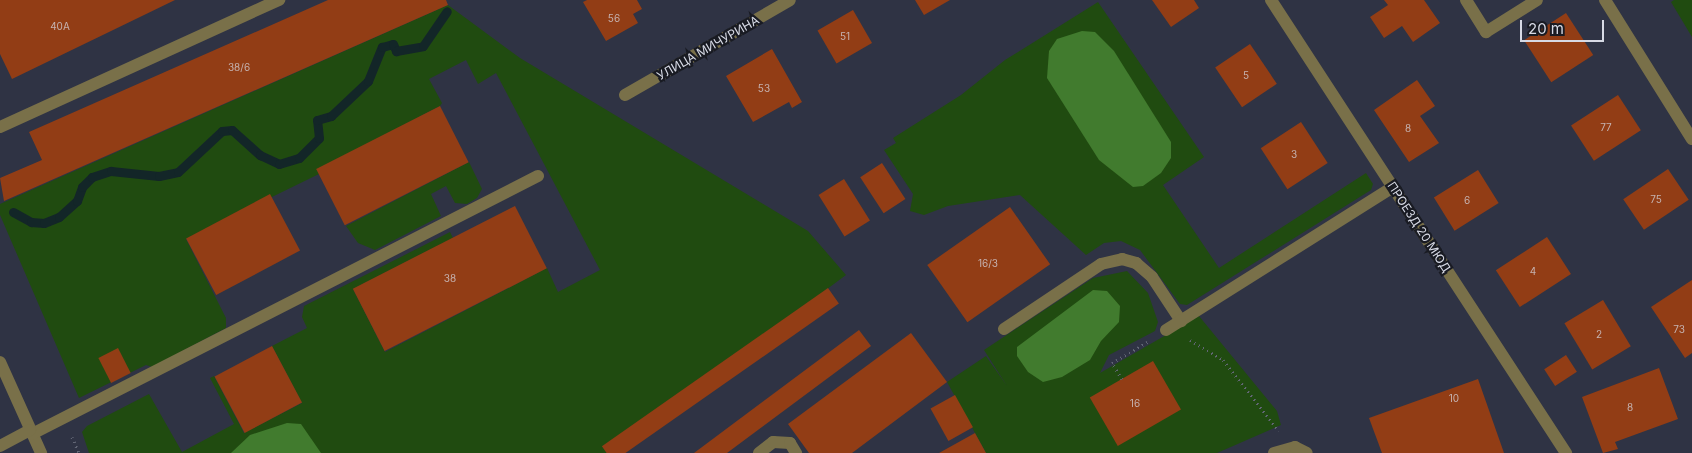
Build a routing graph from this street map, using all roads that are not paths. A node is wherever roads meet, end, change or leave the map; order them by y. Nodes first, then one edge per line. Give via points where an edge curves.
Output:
1 (279, 0) edge
2 (790, 0) edge
3 (1271, 0) edge
4 (1466, 0) edge
5 (1537, 0) edge
6 (1605, 0) edge
7 (626, 96) dead end
8 (0, 126) edge
9 (1692, 139) edge
10 (538, 176) dead end
11 (1393, 187) junction
12 (1180, 321) junction
13 (1004, 329) dead end
14 (1166, 330) road end
15 (0, 362) edge
16 (31, 432) junction
17 (0, 446) edge
18 (41, 453) edge
19 (759, 453) edge
20 (796, 453) edge
21 (1274, 453) edge
22 (1307, 453) edge
23 (1566, 453) edge

1 - 8 street
2 - 7 street, УЛИЦА МИЧУРИНА
3 - 11 street, ПРОЕЗД 20 МЮД
4 - 5 street via 1486,32
6 - 9 street
10 - 16 street
11 - 12 street
11 - 23 street, ПРОЕЗД 20 МЮД
12 - 13 street via 1152,277 1136,263 1122,259 1100,264
12 - 14 street
15 - 16 street
16 - 17 street
16 - 18 street
19 - 20 street via 773,442 790,443
21 - 22 street via 1292,447

